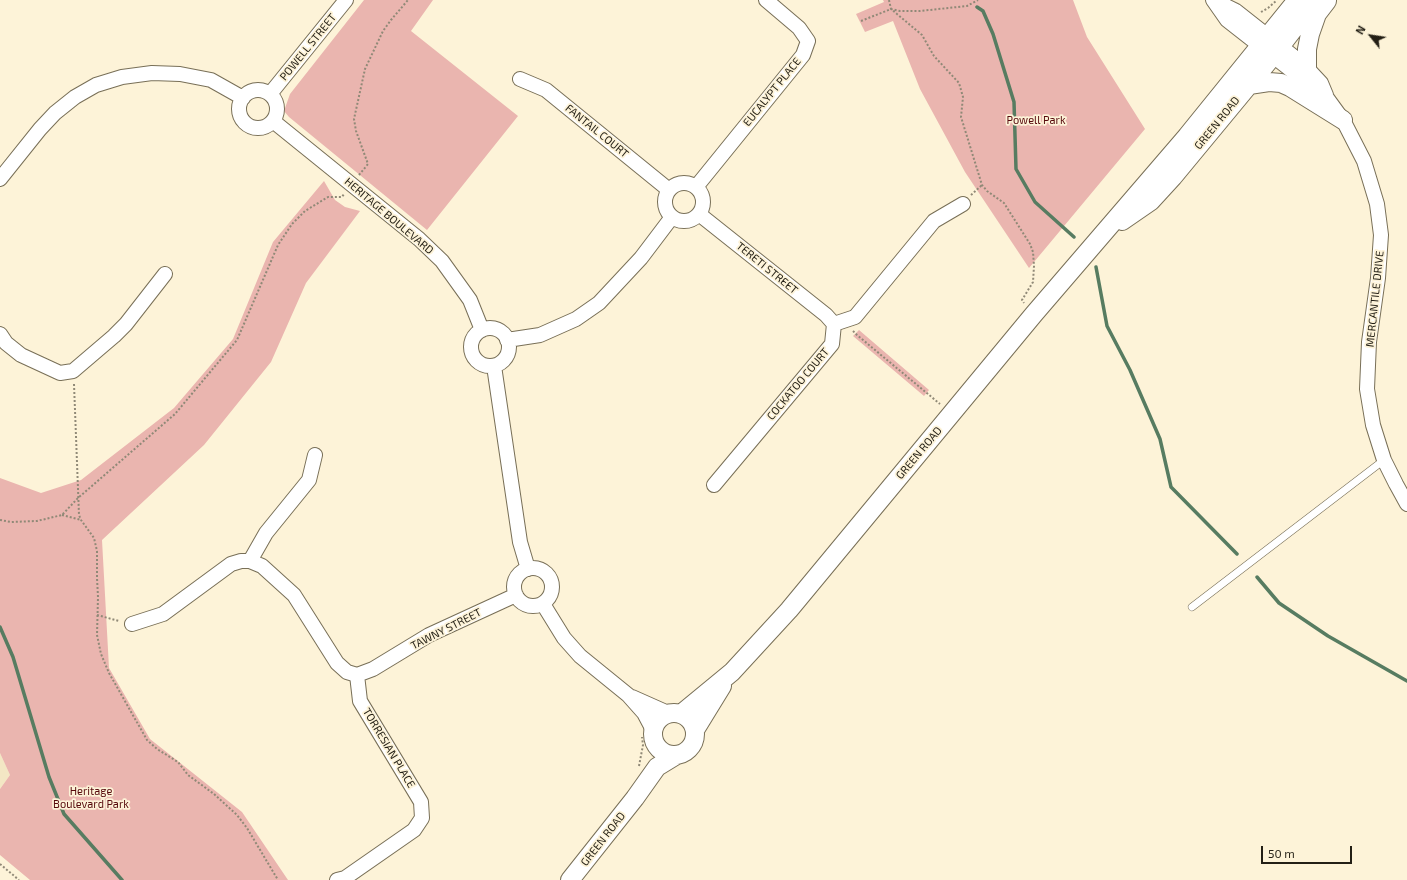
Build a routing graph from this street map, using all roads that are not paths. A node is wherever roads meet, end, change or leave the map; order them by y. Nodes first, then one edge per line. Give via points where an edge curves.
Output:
1 (346, 0) edge
2 (766, 0) edge
3 (1214, 0) edge
4 (1297, 0) edge
5 (1316, 0) edge
6 (1327, 0) edge
7 (1270, 46) junction
8 (1307, 68) junction
9 (520, 79) dead end
10 (1249, 84) junction
11 (270, 94) junction
12 (243, 98) junction
13 (1327, 98) junction
14 (1344, 120) junction
15 (273, 121) junction
16 (0, 179) edge
17 (696, 187) junction
18 (669, 190) junction
19 (963, 204) dead end
20 (699, 214) junction
21 (672, 217) junction
22 (1105, 232) junction
23 (165, 274) dead end
24 (834, 324) junction
25 (482, 330) junction
26 (0, 334) edge
27 (507, 340) junction
28 (494, 366) junction
29 (315, 455) dead end
30 (1384, 460) junction
31 (714, 486) dead end
32 (1407, 504) edge
33 (250, 561) junction
34 (528, 569) junction
35 (516, 595) junction
36 (543, 604) junction
37 (1192, 607) dead end
38 (132, 624) road end
39 (732, 672) junction
40 (357, 675) junction
41 (628, 695) junction
42 (675, 714) junction
43 (695, 730) junction
44 (649, 734) junction
45 (675, 756) junction
46 (635, 798) junction
47 (337, 880) edge
48 (570, 880) edge

1 - 11 street, POWELL STREET
2 - 17 street, EUCALYPT PLACE via 799,28 808,41 803,55
3 - 7 street via 1227,20
4 - 7 street, GREEN ROAD
5 - 7 street, GREEN ROAD
6 - 8 street via 1317,14 1310,34
7 - 8 street, MERCANTILE DRIVE
7 - 10 street, GREEN ROAD
7 - 13 street, MERCANTILE DRIVE via 1314,89
7 - 22 street, GREEN ROAD via 1187,136
8 - 13 street, MERCANTILE DRIVE via 1321,83
9 - 18 street, FANTAIL COURT via 546,90
10 - 14 street via 1269,82 1290,87
10 - 22 street, GREEN ROAD via 1151,201
11 - 12 street via 259,90
11 - 15 street via 277,110
12 - 15 street via 239,110 244,122 249,126 262,128
12 - 16 street via 211,80 180,74 152,73 122,77 96,85 55,113
13 - 14 street, MERCANTILE DRIVE
14 - 30 street, MERCANTILE DRIVE via 1364,161 1380,223 1380,259 1369,342 1367,389 1373,425
15 - 25 street, HERITAGE BOULEVARD via 419,239 442,261 470,300
17 - 18 street via 685,183
17 - 20 street via 703,202
18 - 21 street via 666,203
19 - 24 street via 934,221 855,317
20 - 21 street via 682,221
20 - 24 street, TERETI STREET
21 - 27 street via 641,258 598,304 576,319 540,335
22 - 39 street, GREEN ROAD via 789,610
23 - 26 street via 126,324 74,371 60,373 21,355 6,343
24 - 31 street, COCKATOO COURT via 832,344
25 - 27 street via 494,329
25 - 28 street via 477,333 472,344 474,357 478,362
27 - 28 street via 509,352 502,362
28 - 34 street via 520,542
29 - 33 street via 309,480 266,533
30 - 32 street, MERCANTILE DRIVE
30 - 37 lane
33 - 38 street via 231,564 162,614
33 - 40 street via 262,566 294,595 337,663 347,672
34 - 35 street via 522,572 515,582
34 - 36 street via 540,570 549,577 551,594
35 - 36 street via 524,604 530,606
35 - 40 street, TAWNY STREET via 429,635 373,669
36 - 41 street via 564,638 580,656
39 - 42 street, GREEN ROAD
39 - 43 street, GREEN ROAD
40 - 47 street, TORRESIAN PLACE via 360,701 421,802 422,818 414,830 345,878
41 - 42 street
41 - 44 street via 644,713
42 - 43 street via 688,717
42 - 44 street via 658,719
43 - 45 street via 693,744 688,750
44 - 45 street via 657,748
44 - 46 street, GREEN ROAD via 649,762
45 - 46 street, GREEN ROAD via 657,767
46 - 48 street, GREEN ROAD

